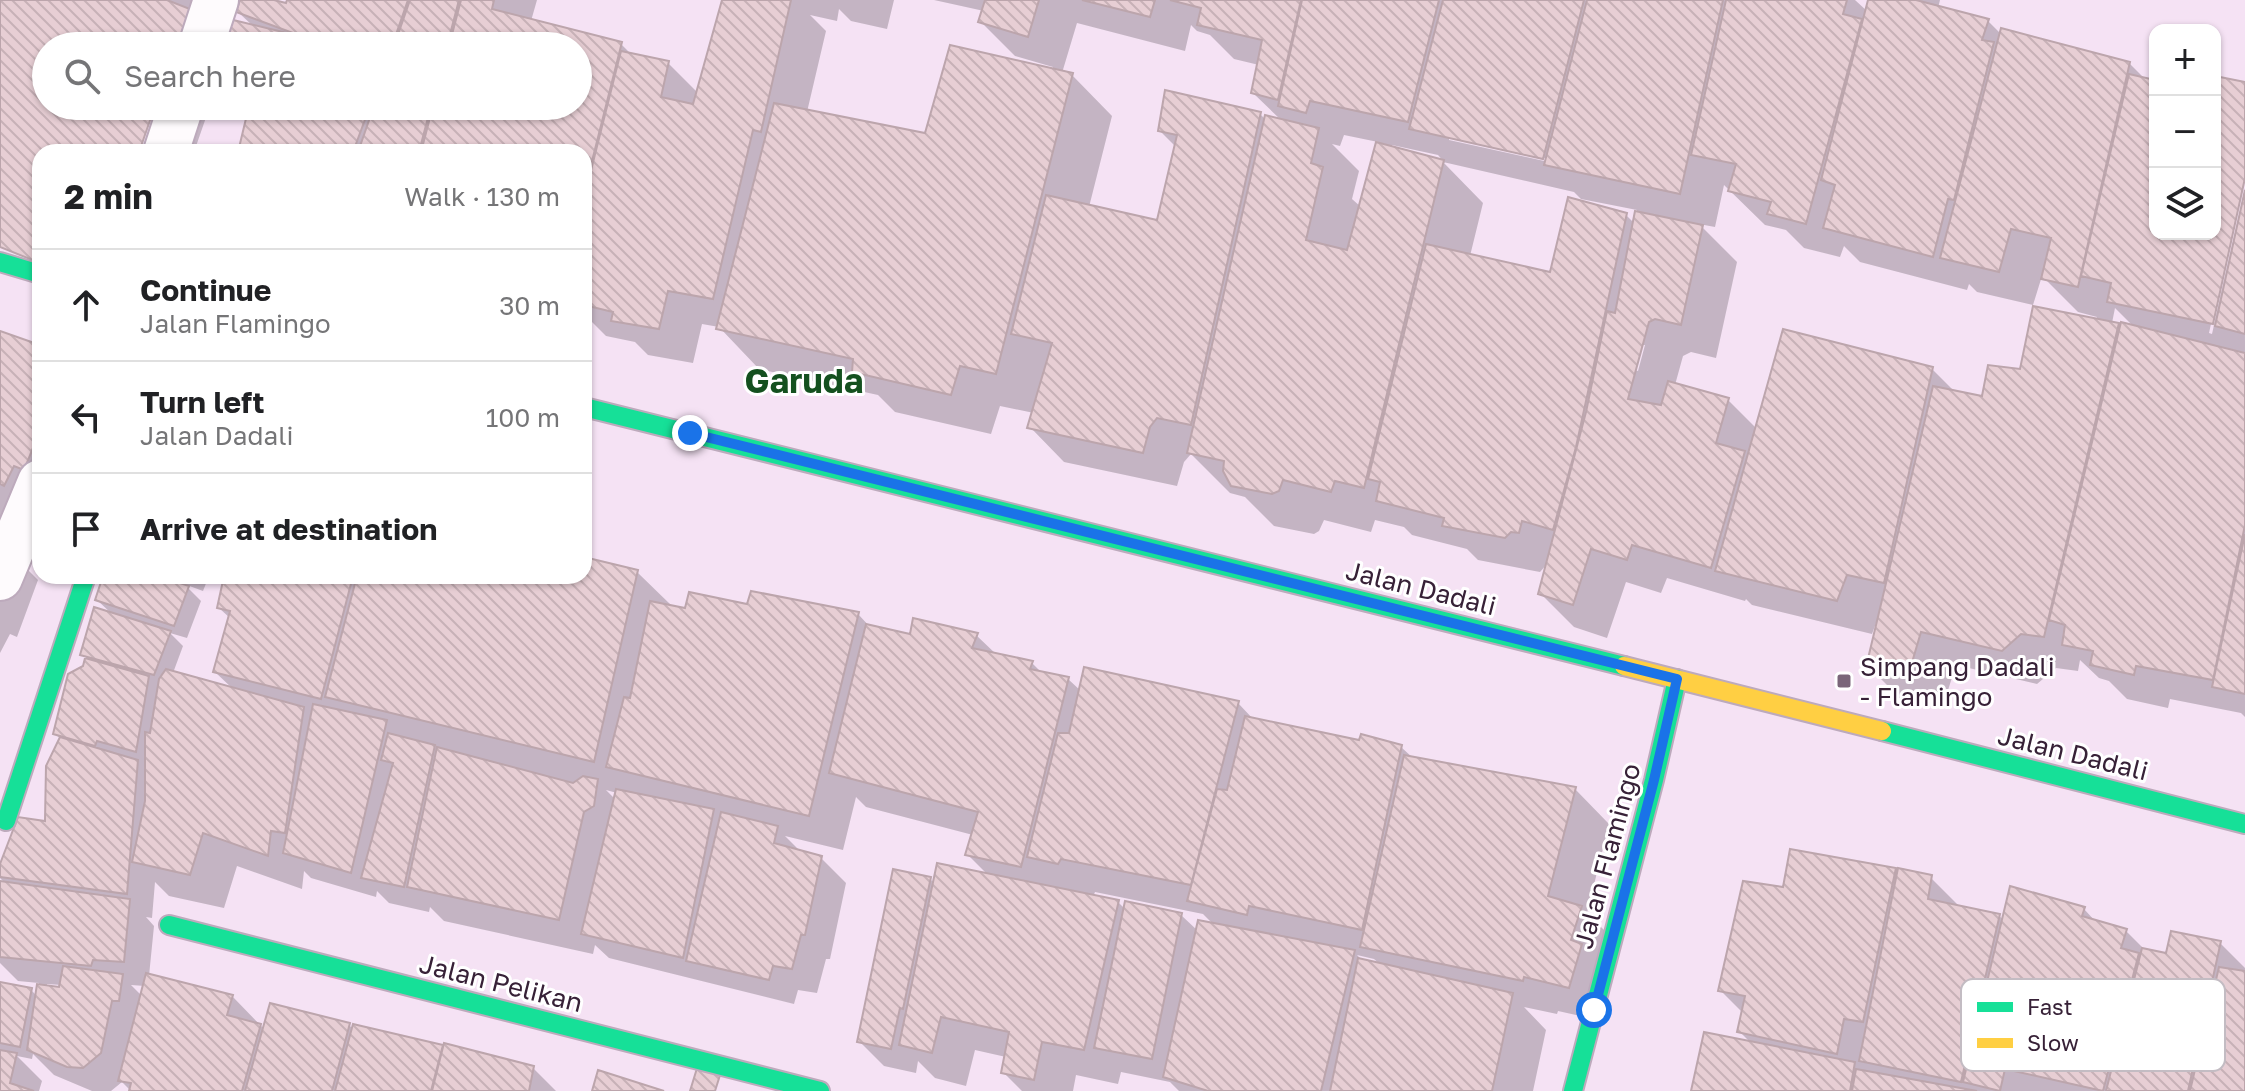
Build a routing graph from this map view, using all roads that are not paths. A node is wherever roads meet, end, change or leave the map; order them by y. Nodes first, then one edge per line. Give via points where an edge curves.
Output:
1 (216, 0) edge
2 (206, 32) edge
3 (176, 120) edge
4 (169, 144) edge
5 (0, 262) edge
6 (32, 272) edge
7 (592, 409) edge
8 (32, 501) edge
9 (0, 578) edge
10 (83, 584) edge
11 (1677, 679) junction
12 (6, 821) dead end
13 (2245, 824) edge
14 (169, 925) dead end
15 (820, 1091) edge
16 (1573, 1091) edge

1 - 2 street
3 - 4 street
5 - 6 street
7 - 11 street, Jalan Dadali
8 - 9 street
10 - 12 street
11 - 13 street, Jalan Dadali
11 - 16 street, Jalan Flamingo
14 - 15 street, Jalan Pelikan

